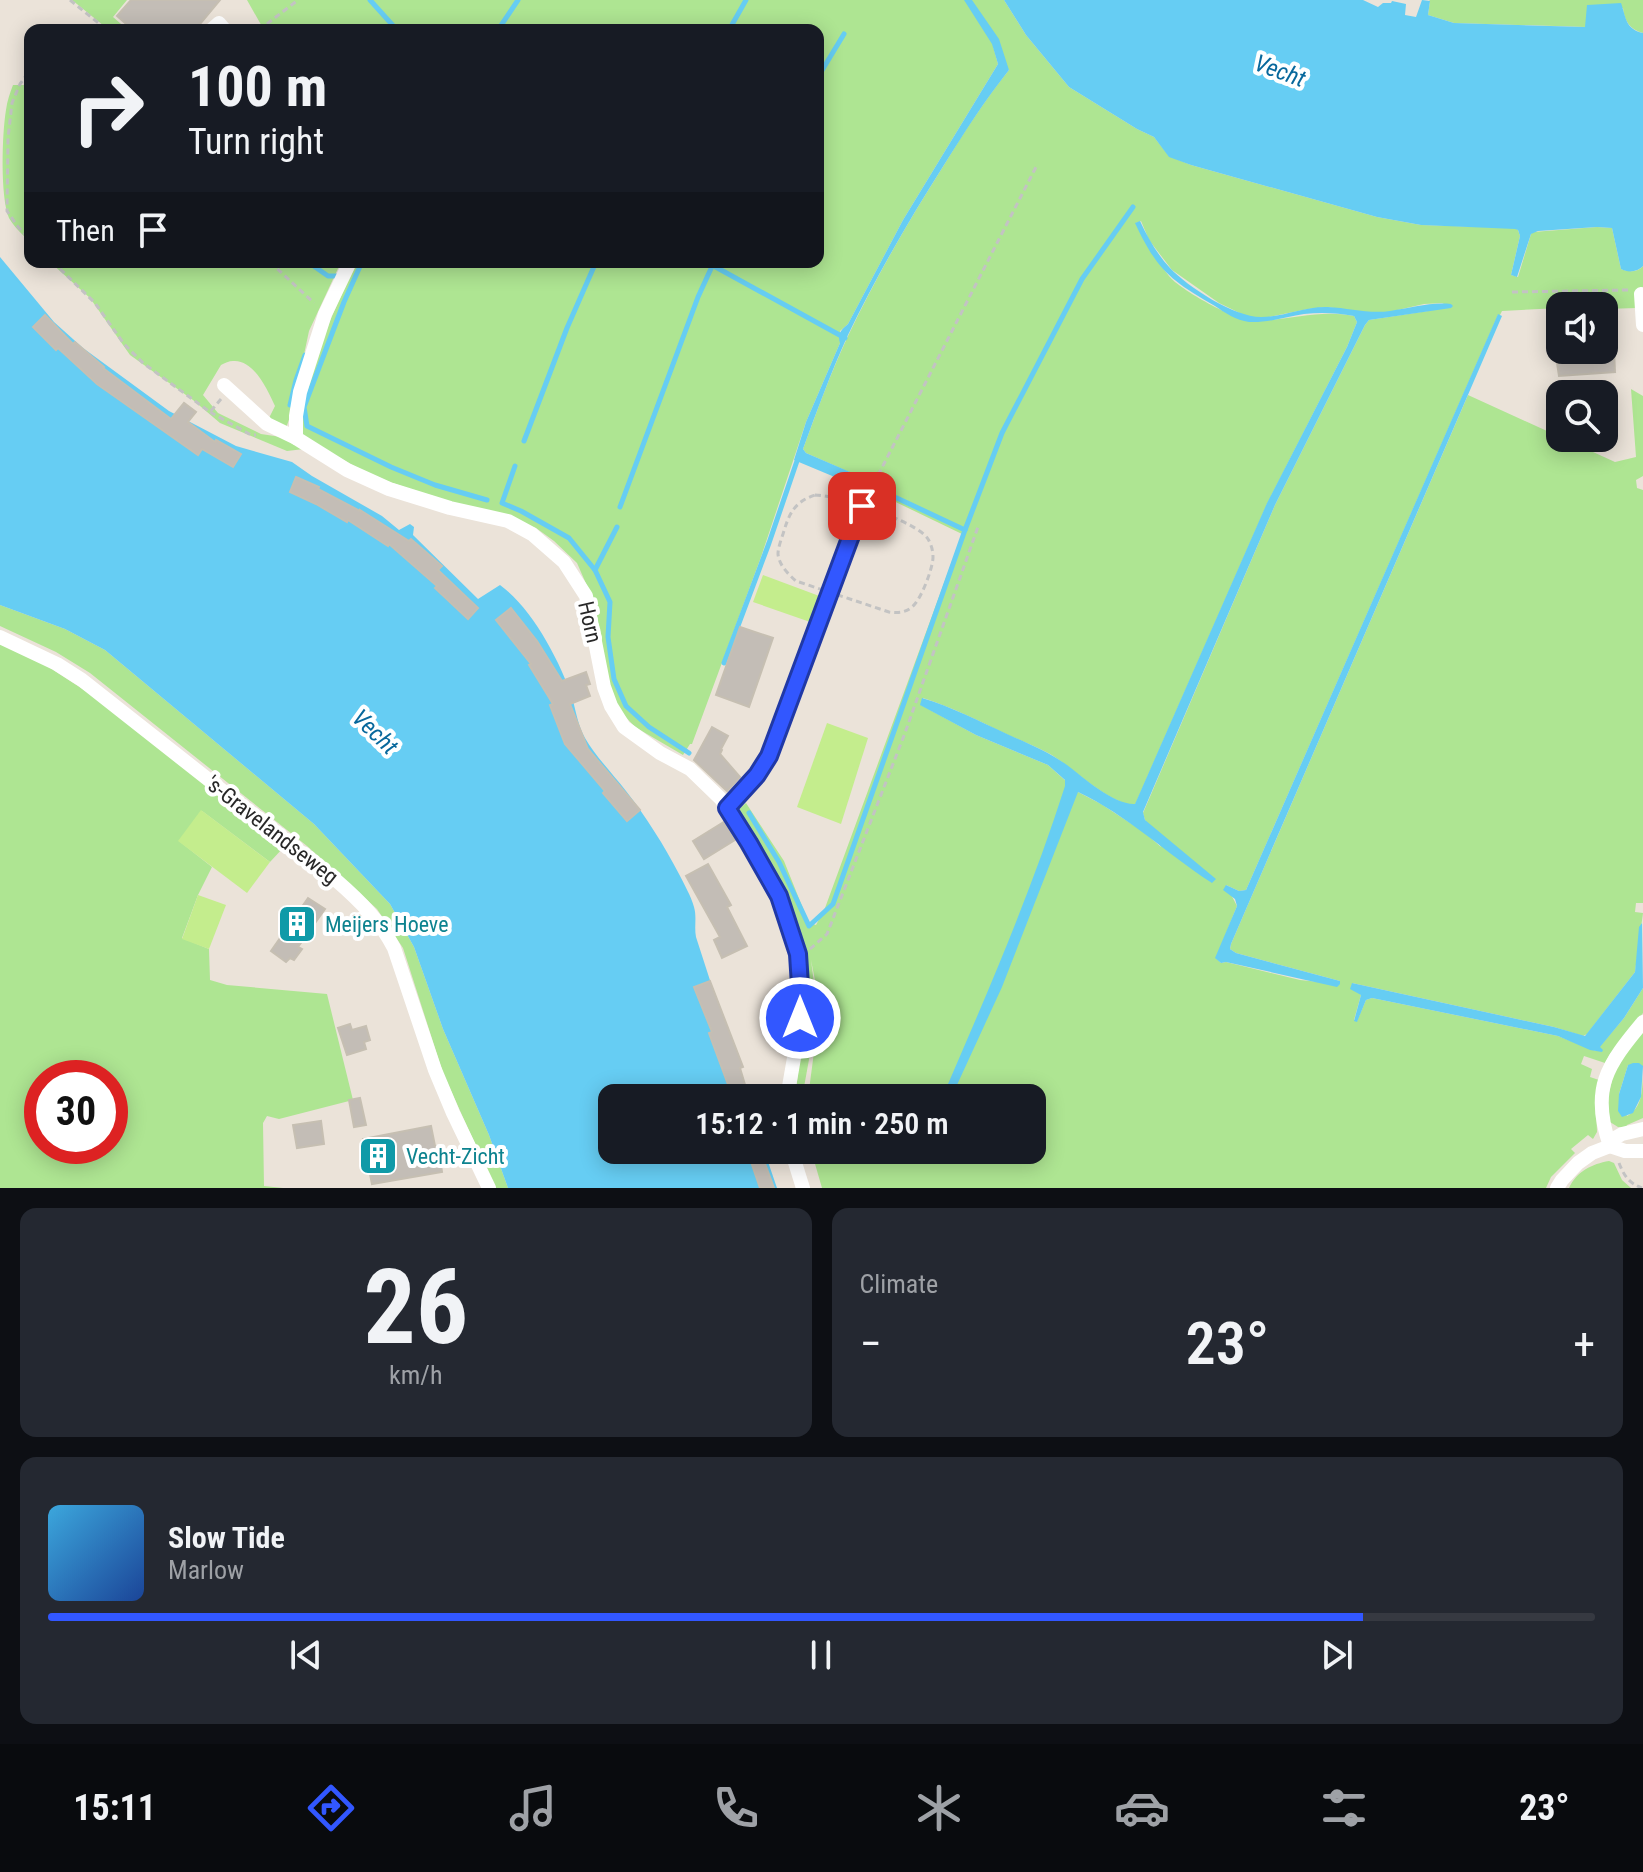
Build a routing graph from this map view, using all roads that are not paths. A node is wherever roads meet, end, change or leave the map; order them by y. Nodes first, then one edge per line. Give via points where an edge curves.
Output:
1 (347, 268) edge
2 (1641, 294) road end
3 (1643, 325) edge
4 (227, 387) road end
5 (296, 438) junction
6 (862, 506) road end
7 (0, 637) edge
8 (727, 808) junction
9 (1643, 1022) edge
10 (789, 1084) edge
11 (1643, 1129) edge
12 (1610, 1146) junction
13 (1643, 1151) edge
14 (795, 1164) edge
15 (489, 1188) edge
16 (803, 1188) edge
17 (1557, 1188) edge

1 - 5 street via 325,314 300,392
2 - 3 street
4 - 5 street, Horn via 267,424
5 - 8 street, Horn via 375,483 508,521 552,549 586,596 604,687 624,727 690,769
6 - 8 street via 769,756
7 - 15 street, 's-Gravelandseweg via 82,680 369,911 394,948 435,1070
8 - 10 street, Horn via 779,896 798,954 801,1001
9 - 12 street via 1612,1062 1603,1085
11 - 12 street via 1622,1134
12 - 13 street
12 - 17 street via 1578,1163
14 - 16 street

